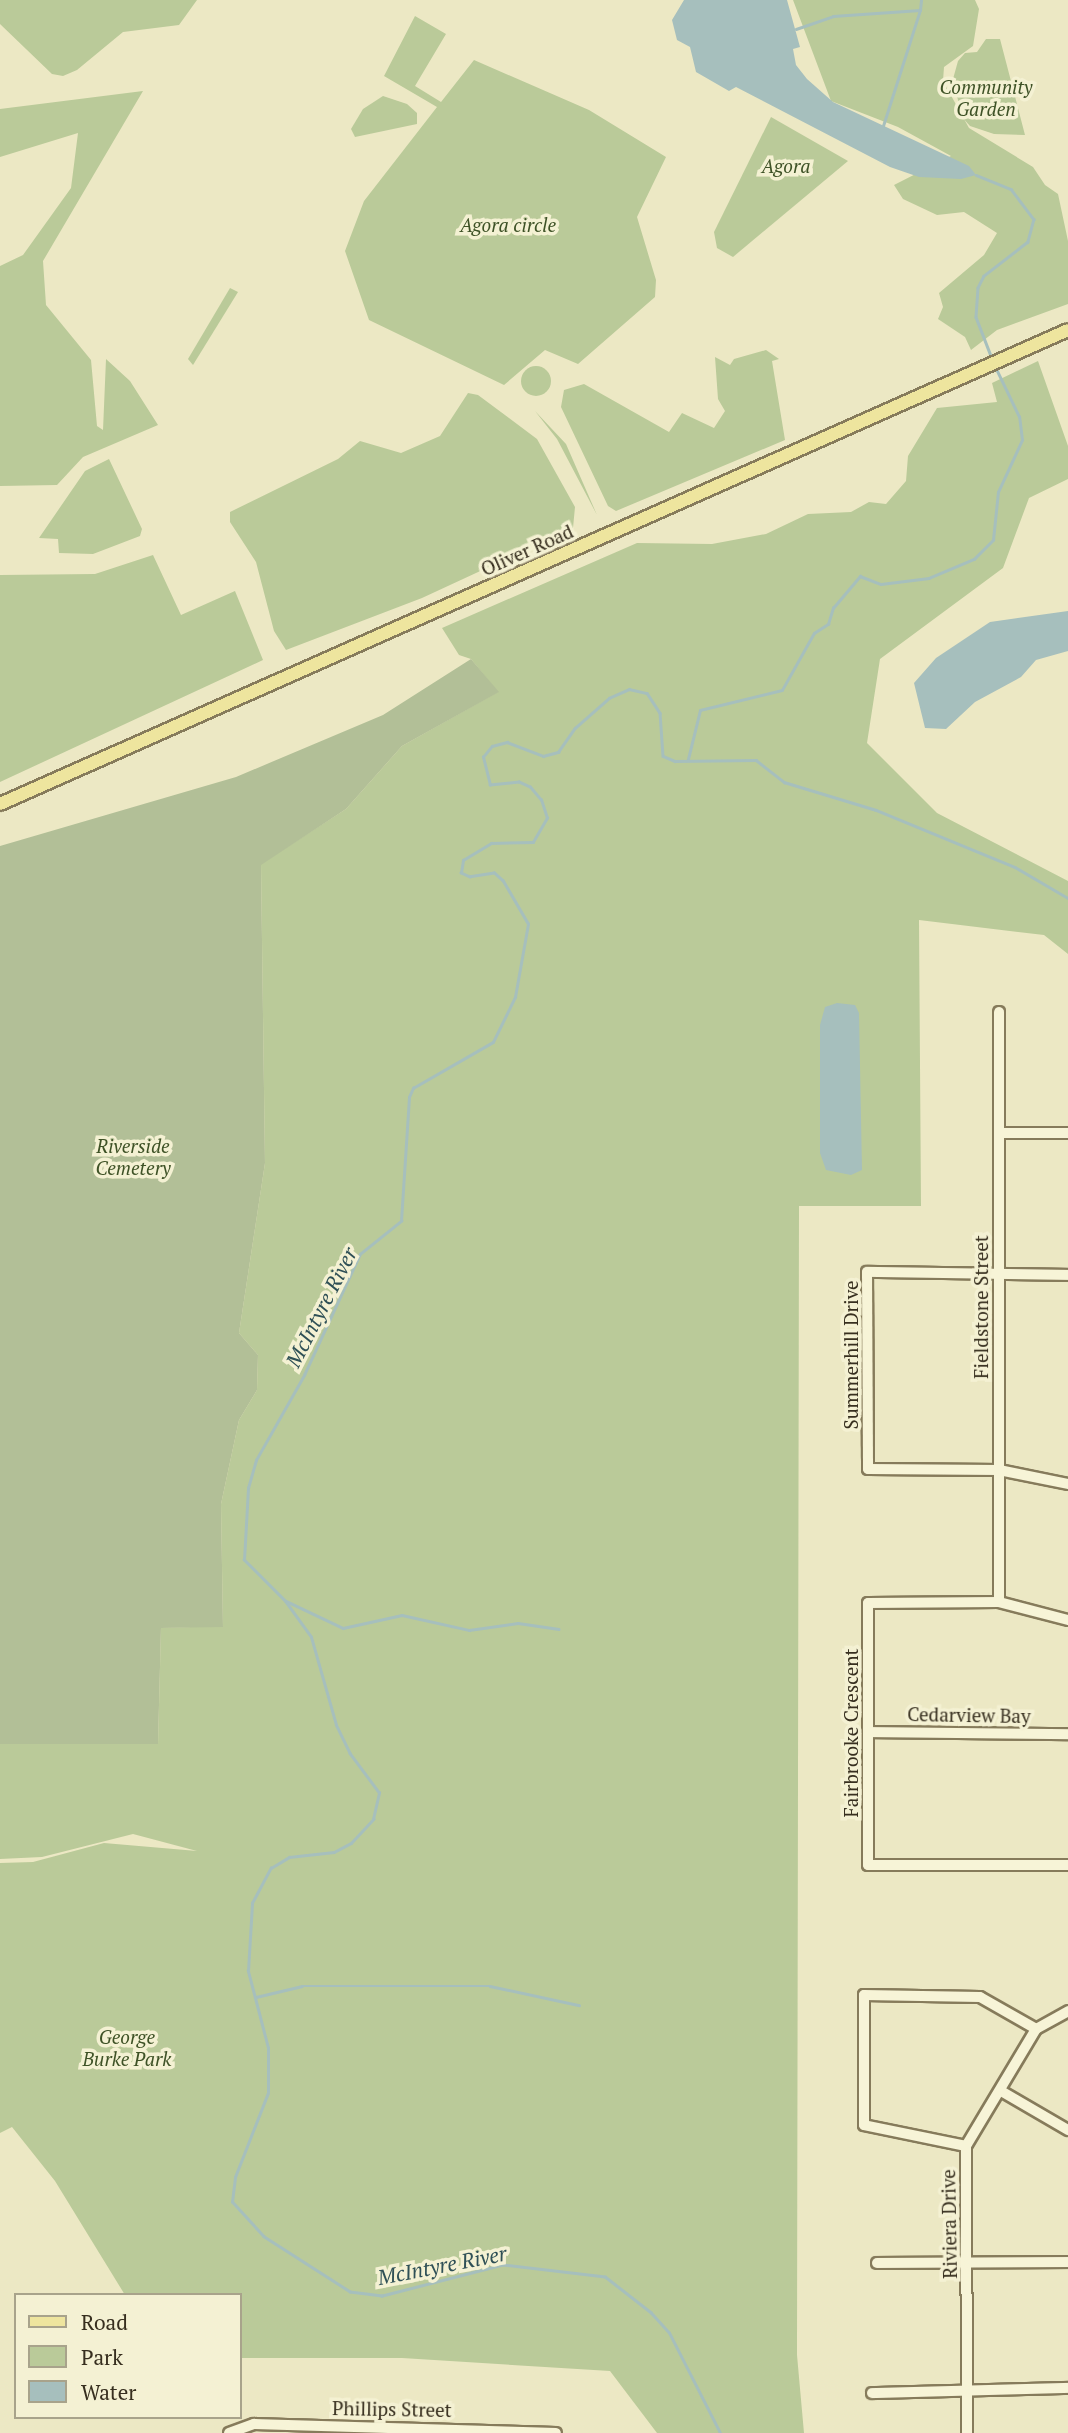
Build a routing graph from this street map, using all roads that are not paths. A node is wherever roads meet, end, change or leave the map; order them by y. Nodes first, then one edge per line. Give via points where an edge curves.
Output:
1 (1068, 330) edge
2 (0, 804) edge
3 (999, 1012) dead end
4 (999, 1133) junction
5 (1068, 1133) edge
6 (998, 1275) junction
7 (1068, 1275) edge
8 (999, 1470) junction
9 (1068, 1484) edge
10 (999, 1602) junction
11 (1068, 1620) edge
12 (869, 1732) junction
13 (1068, 1734) edge
14 (1068, 1865) edge
15 (1068, 2011) edge
16 (1036, 2029) junction
17 (1001, 2091) junction
18 (1068, 2130) edge
19 (967, 2146) junction
20 (966, 2262) junction
21 (1068, 2262) edge
22 (877, 2263) dead end
23 (969, 2388) junction
24 (1068, 2388) edge
25 (872, 2393) dead end
26 (229, 2433) edge
27 (555, 2433) edge
28 (967, 2433) edge

1 - 2 main road, Oliver Road
3 - 4 street, Fieldstone Street
4 - 5 street
4 - 6 street, Fieldstone Street
6 - 7 street, Summerhill Drive
6 - 8 street, Fieldstone Street
6 - 8 street, Summerhill Drive via 867,1272 868,1469
8 - 9 street
8 - 10 street, Fieldstone Street
10 - 11 street, Fairbrooke Crescent
10 - 12 street, Fairbrooke Crescent via 868,1602
12 - 13 street, Cedarview Bay
12 - 14 street, Fairbrooke Crescent via 868,1865
15 - 16 street
16 - 17 street, Riviera Drive
16 - 19 street via 980,1997 864,1995 864,2125
17 - 18 street
17 - 19 street, Riviera Drive
19 - 20 street, Riviera Drive
20 - 21 street
20 - 22 street
20 - 23 street, Riviera Drive
23 - 24 street
23 - 25 street
23 - 28 street, Riviera Drive
26 - 27 street, Phillips Street via 254,2424

